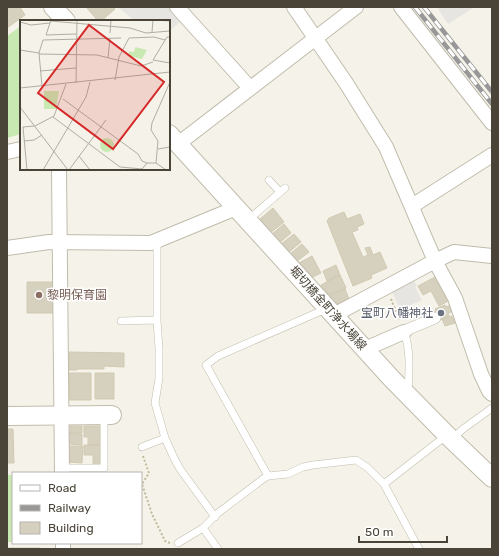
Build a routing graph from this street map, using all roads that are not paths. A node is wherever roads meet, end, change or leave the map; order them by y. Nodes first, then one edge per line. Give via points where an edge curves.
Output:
1 (53, 7) edge
2 (177, 7) edge
3 (294, 7) edge
4 (356, 7) edge
5 (401, 7) edge
6 (65, 20) edge
7 (315, 38) junction
8 (250, 88) junction
9 (492, 123) edge
10 (173, 139) edge
11 (20, 149) edge
12 (7, 152) edge
13 (492, 155) edge
14 (60, 170) edge
15 (269, 180) dead end
16 (412, 206) junction
17 (242, 214) junction
18 (157, 241) junction
19 (60, 242) junction
20 (7, 248) edge
21 (492, 256) edge
22 (436, 261) junction
23 (331, 312) junction
24 (435, 318) dead end
25 (157, 320) junction
26 (121, 321) dead end
27 (404, 332) junction
28 (365, 349) junction
29 (492, 394) edge
30 (408, 395) junction
31 (492, 408) edge
32 (108, 415) joint
33 (7, 416) edge
34 (61, 416) junction
35 (450, 437) junction
36 (165, 438) junction
37 (142, 447) road end
38 (62, 470) edge
39 (268, 476) junction
40 (492, 478) edge
41 (384, 484) junction
42 (215, 516) junction
43 (203, 528) junction
44 (178, 543) road end
45 (218, 549) edge
46 (419, 549) edge

1 - 6 street
2 - 8 street
3 - 7 street
4 - 7 street
5 - 9 street
7 - 8 street
7 - 16 street via 386,147
8 - 10 street
10 - 17 street, 堀切橋金町浄水場線
11 - 12 street
13 - 16 street
14 - 19 street
15 - 17 lane via 282,190
16 - 22 street
17 - 18 street
17 - 23 street, 堀切橋金町浄水場線
18 - 19 street
18 - 25 lane
19 - 20 street
19 - 34 street
21 - 22 street via 454,252
22 - 23 street
22 - 29 street via 455,298 481,374
23 - 28 street, 堀切橋金町浄水場線
23 - 39 lane via 218,356 206,365
24 - 27 street
25 - 26 lane
25 - 36 lane via 159,378 154,403
27 - 28 street
27 - 30 lane via 409,354
28 - 30 street, 堀切橋金町浄水場線
30 - 35 street, 堀切橋金町浄水場線
31 - 35 lane
32 - 34 street
32 - 38 lane via 104,468
33 - 34 street
34 - 38 street
35 - 40 street, 堀切橋金町浄水場線
35 - 41 lane
36 - 37 lane
36 - 42 lane via 180,469
39 - 41 lane via 288,474 313,465 356,460
39 - 42 lane
41 - 46 lane
42 - 43 lane
43 - 44 lane
43 - 45 lane

